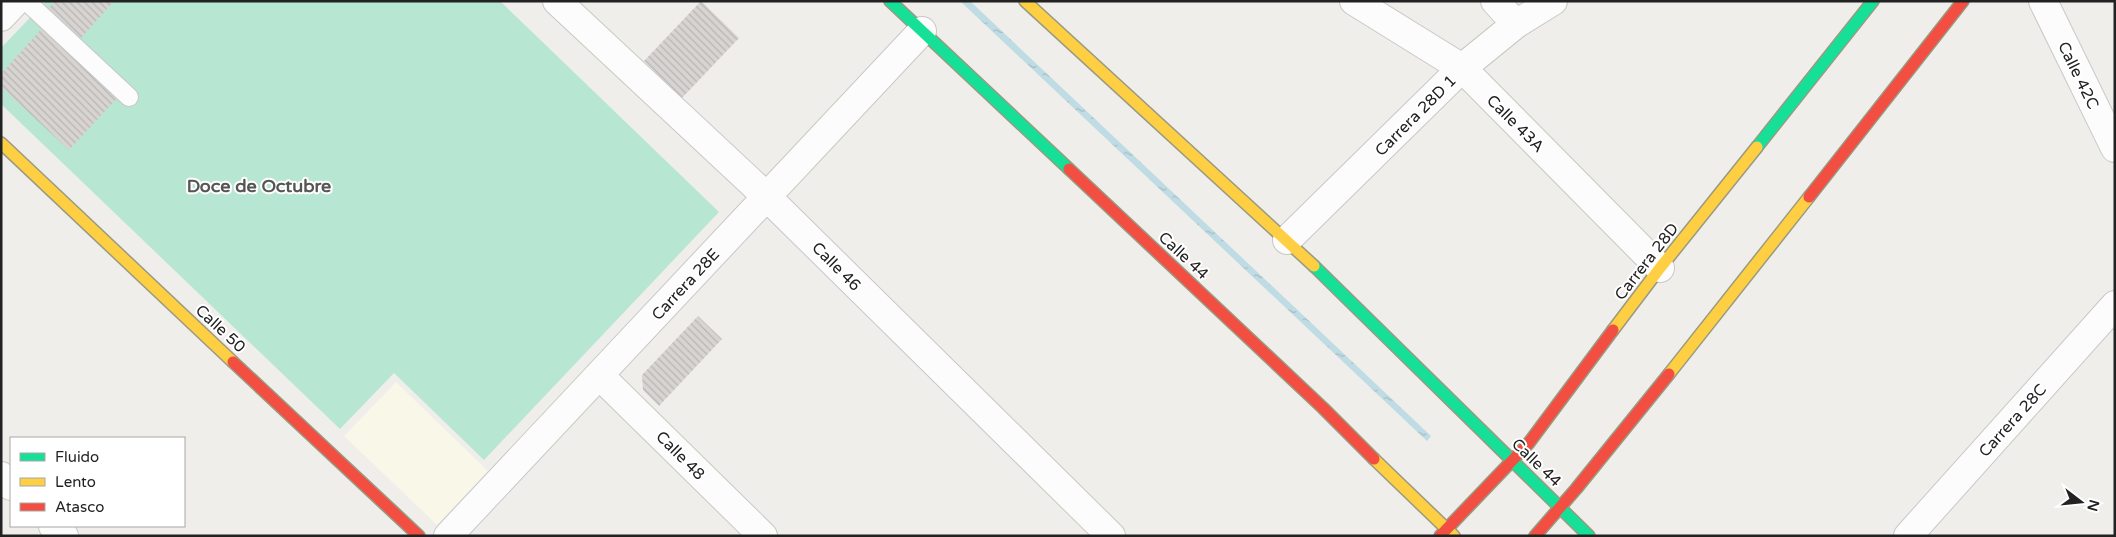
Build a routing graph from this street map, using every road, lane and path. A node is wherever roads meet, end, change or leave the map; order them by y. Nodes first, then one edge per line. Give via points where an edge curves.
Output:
1 (16, 1) edge
2 (26, 1) edge
3 (557, 1) edge
4 (890, 1) edge
5 (1025, 1) edge
6 (1354, 1) edge
7 (1495, 1) edge
8 (1553, 1) edge
9 (1873, 1) edge
10 (1963, 1) edge
11 (2043, 1) edge
12 (1, 17) edge
13 (1516, 24) junction
14 (922, 31) junction
15 (1462, 68) junction
16 (129, 97) dead end
17 (1, 143) edge
18 (2115, 148) edge
19 (767, 197) junction
20 (1288, 240) junction
21 (1660, 268) junction
22 (2115, 305) edge
23 (600, 375) junction
24 (1512, 460) junction
25 (1, 476) edge
26 (10, 485) edge
27 (1560, 507) junction
28 (55, 527) edge
29 (1447, 534) edge
30 (64, 536) edge
31 (419, 536) edge
32 (448, 536) edge
33 (763, 536) edge
34 (1111, 536) edge
35 (1535, 536) edge
36 (1589, 536) edge
37 (1908, 536) edge

1 - 12 street
2 - 16 lane
3 - 19 street, Calle 46
4 - 14 street, Calle 44
5 - 20 street, Calle 44
6 - 15 street, Calle 43A
7 - 13 street
8 - 13 street, Carrera 28D 1
9 - 21 street, Carrera 28D
10 - 27 street via 1713,319
11 - 18 street, Calle 42C
13 - 15 street, Carrera 28D 1
14 - 19 street, Carrera 28E
14 - 29 street, Calle 44 via 1323,408
15 - 20 street, Carrera 28D 1
15 - 21 street, Calle 43A
17 - 31 street, Calle 50
19 - 23 street, Carrera 28E
19 - 34 street, Calle 46
20 - 24 street, Calle 44
21 - 24 street, Carrera 28D via 1528,444
22 - 37 street, Carrera 28C
23 - 32 street, Carrera 28E
23 - 33 street, Calle 48
24 - 27 street, Calle 44
24 - 29 street, Carrera 28D
25 - 26 street
27 - 35 street
27 - 36 street, Calle 44
28 - 30 street

